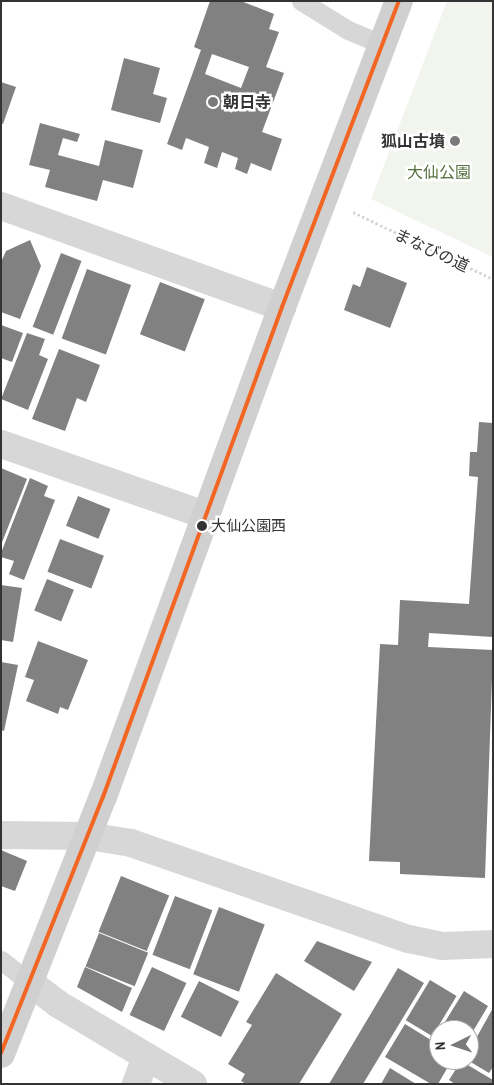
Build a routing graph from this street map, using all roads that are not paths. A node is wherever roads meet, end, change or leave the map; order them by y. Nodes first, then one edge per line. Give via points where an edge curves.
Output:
1 (301, 1) edge
2 (399, 1) edge
3 (381, 44) junction
4 (1, 206) edge
5 (282, 307) junction
6 (1, 444) edge
7 (206, 515) junction
8 (1, 835) edge
9 (88, 836) junction
10 (493, 944) edge
11 (1, 960) edge
12 (29, 982) junction
13 (1, 1054) edge
14 (146, 1057) junction
15 (136, 1084) edge
16 (193, 1084) edge

1 - 3 lane via 348,30
2 - 3 main road
3 - 5 main road
4 - 5 street
5 - 7 main road
6 - 7 street
7 - 9 main road
8 - 9 street
9 - 10 street via 131,843 409,939 442,946
9 - 12 main road
11 - 12 lane
12 - 13 main road
12 - 14 street via 58,1004
14 - 15 street
14 - 16 street

